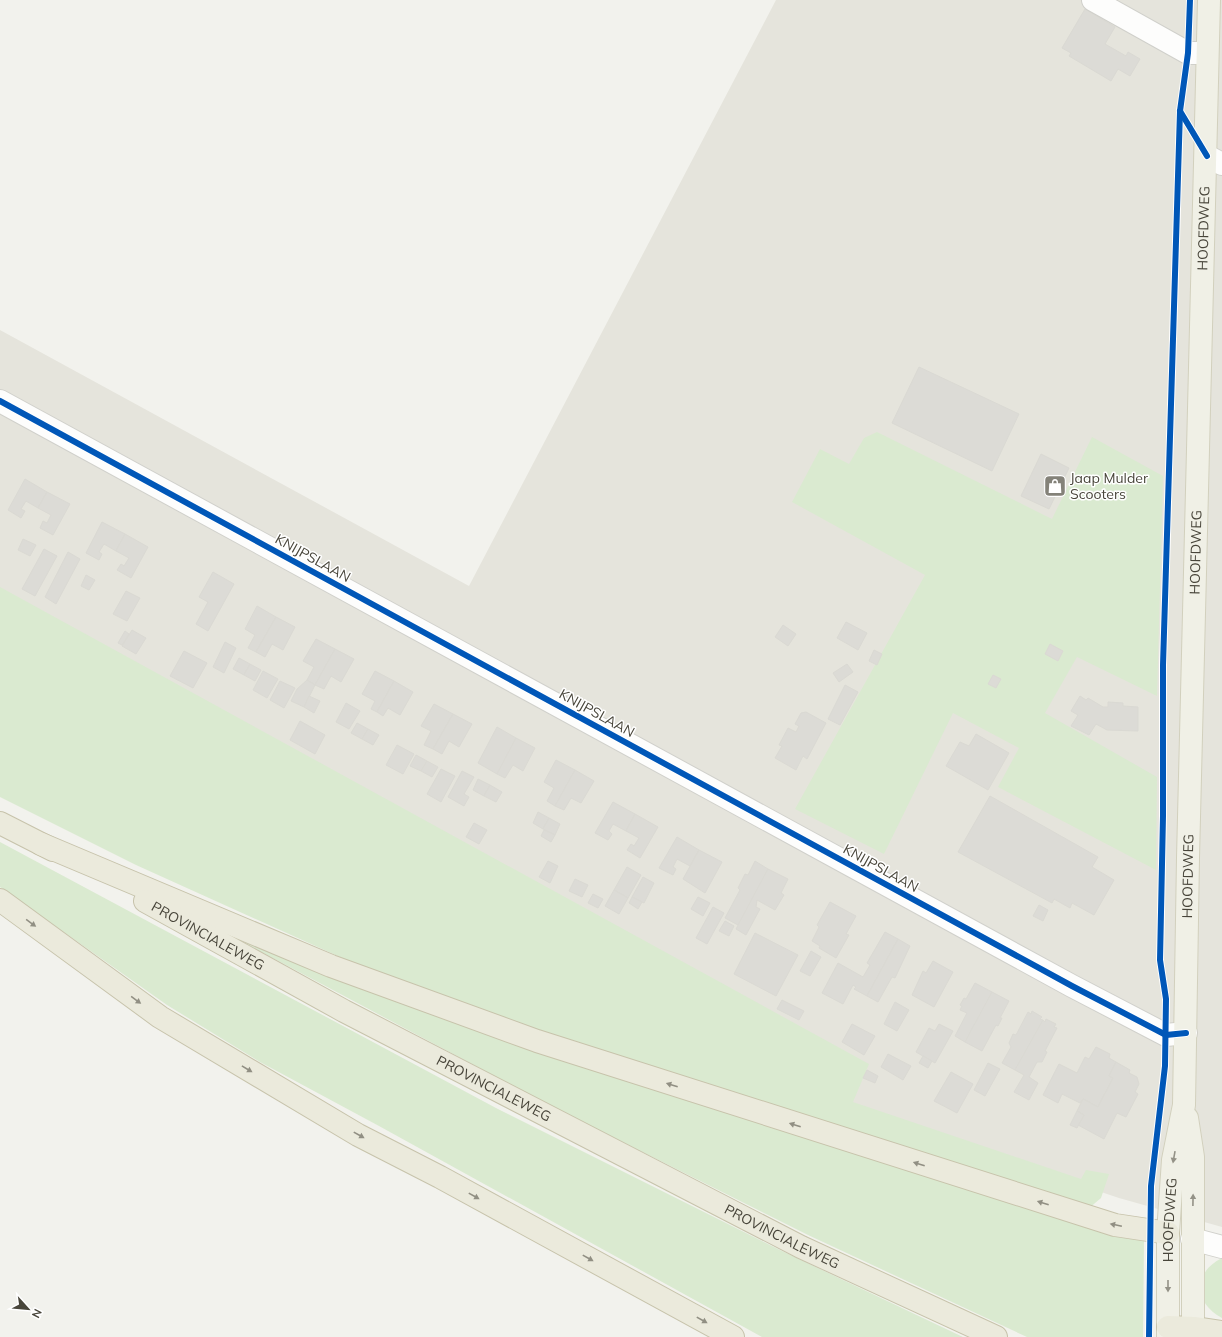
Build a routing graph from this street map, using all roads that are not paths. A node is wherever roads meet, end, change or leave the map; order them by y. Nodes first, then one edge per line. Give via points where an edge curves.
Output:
1 (1093, 0) edge
2 (1209, 0) edge
3 (1207, 53) junction
4 (1214, 160) edge
5 (0, 401) edge
6 (0, 823) edge
7 (41, 844) junction
8 (0, 900) edge
9 (1186, 1034) junction
10 (1184, 1105) junction
11 (1168, 1233) junction
12 (1192, 1239) junction
13 (1222, 1247) edge
14 (1168, 1332) edge
15 (1194, 1332) edge
16 (1222, 1332) edge
17 (733, 1337) edge
18 (996, 1337) edge

1 - 3 street via 1188,53
2 - 3 main road, HOOFDWEG
3 - 4 main road, HOOFDWEG
4 - 9 main road, HOOFDWEG via 1188,858
5 - 9 street, KNIJPSLAAN via 1072,986 1166,1035
6 - 7 highway, PROVINCIALEWEG
11 -> 7 highway via 1115,1226 537,1041 331,966
7 - 18 highway, PROVINCIALEWEG via 344,1011 800,1247
8 -> 17 highway via 160,1017 358,1135
9 - 10 main road, HOOFDWEG
10 -> 11 main road, HOOFDWEG via 1173,1160
12 -> 10 main road, HOOFDWEG via 1193,1157
11 - 12 main road
11 -> 14 main road, HOOFDWEG
12 - 13 street
12 - 15 main road, HOOFDWEG
14 - 15 highway
15 - 16 highway

